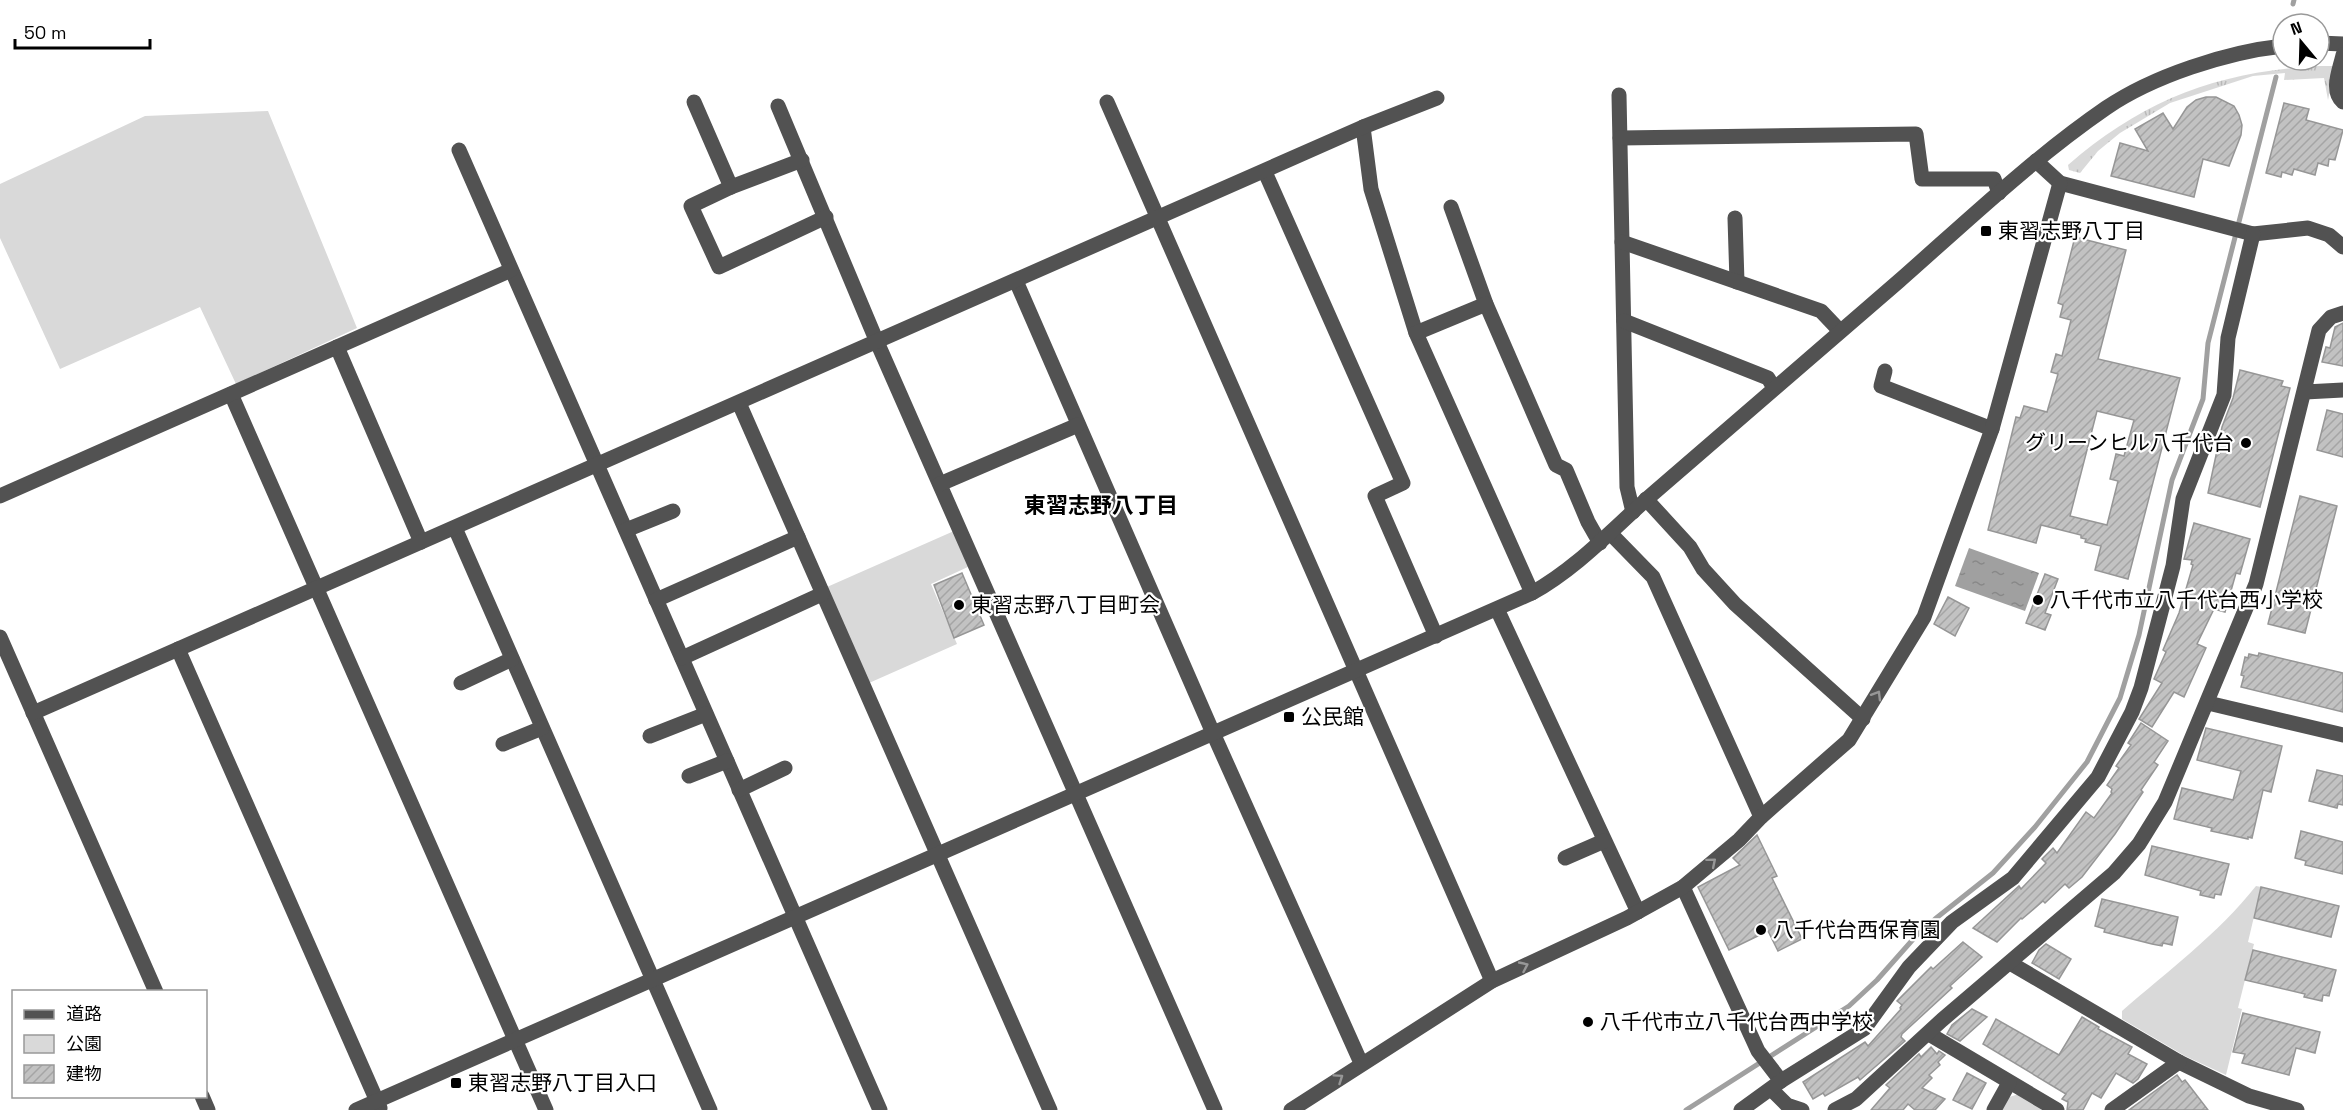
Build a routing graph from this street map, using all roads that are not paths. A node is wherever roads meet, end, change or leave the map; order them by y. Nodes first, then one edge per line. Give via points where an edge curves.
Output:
1 (2271, 48) edge
2 (2343, 55) edge
3 (1619, 95) dead end
4 (1437, 98) dead end
5 (694, 102) dead end
6 (1107, 102) dead end
7 (2343, 102) edge
8 (777, 106) dead end
9 (1363, 128) junction
10 (1620, 138) junction
11 (459, 150) dead end
12 (802, 160) junction
13 (2036, 161) junction
14 (1265, 172) junction
15 (2060, 183) junction
16 (731, 187) junction
17 (1999, 194) junction
18 (1451, 207) dead end
19 (826, 217) junction
20 (1735, 218) dead end
21 (1158, 219) junction
22 (2243, 231) junction
23 (1622, 242) junction
24 (2343, 247) edge
25 (511, 270) junction
26 (1016, 281) junction
27 (1737, 282) junction
28 (1486, 304) junction
29 (2343, 313) edge
30 (1624, 321) junction
31 (1840, 331) junction
32 (1416, 333) junction
33 (877, 342) junction
34 (337, 347) junction
35 (1885, 371) dead end
36 (1774, 388) junction
37 (2343, 390) edge
38 (2305, 392) junction
39 (231, 394) junction
40 (739, 403) junction
41 (1078, 424) junction
42 (1992, 429) junction
43 (597, 464) junction
44 (940, 484) junction
45 (0, 496) edge
46 (1646, 499) junction
47 (673, 511) dead end
48 (1633, 512) junction
49 (455, 528) junction
50 (626, 530) junction
51 (798, 537) junction
52 (1605, 538) junction
53 (421, 542) junction
54 (316, 588) junction
55 (1532, 593) junction
56 (822, 594) junction
57 (656, 600) junction
58 (1497, 609) junction
59 (1436, 636) junction
60 (0, 637) edge
61 (178, 649) junction
62 (512, 658) junction
63 (682, 658) junction
64 (1356, 670) junction
65 (461, 683) dead end
66 (2208, 703) junction
67 (33, 713) junction
68 (706, 714) junction
69 (1863, 719) junction
70 (542, 728) junction
71 (1213, 733) junction
72 (2343, 735) edge
73 (650, 736) dead end
74 (503, 744) dead end
75 (727, 761) junction
76 (785, 768) dead end
77 (689, 777) dead end
78 (740, 790) junction
79 (1076, 795) junction
80 (1761, 817) junction
81 (1604, 841) junction
82 (937, 855) junction
83 (1565, 858) dead end
84 (1683, 887) junction
85 (1638, 912) junction
86 (795, 916) junction
87 (2010, 963) junction
88 (653, 980) junction
89 (1492, 981) junction
90 (155, 990) edge
91 (1929, 1034) junction
92 (515, 1040) junction
93 (2179, 1062) junction
94 (1361, 1063) junction
95 (2009, 1083) junction
96 (1776, 1085) junction
97 (379, 1105) edge
98 (2287, 1109) edge
99 (357, 1110) edge
100 (546, 1110) edge
101 (710, 1110) edge
102 (880, 1110) edge
103 (1050, 1110) edge
104 (1215, 1110) edge
105 (1291, 1110) edge
106 (1741, 1110) edge
107 (1802, 1110) edge
108 (1835, 1110) edge
109 (1994, 1110) edge
110 (2057, 1110) edge
111 (2112, 1110) edge

1 - 13 street via 2224,57 2148,86 2108,107
2 - 7 street via 2336,90
3 - 10 street
4 - 9 street
5 - 16 street
6 - 21 street
8 - 12 street
9 - 14 street
9 - 32 street via 1371,189
10 - 17 street via 1916,134 1922,179 1994,180
10 - 23 street
11 - 25 street
12 - 16 street
12 - 19 street
13 - 15 street
13 - 17 street
14 - 21 street
14 - 59 street via 1403,483 1375,496
15 - 22 street
15 - 42 street
16 - 19 street via 691,206 719,267
17 - 31 street
18 - 28 street
19 - 33 street
20 - 27 street
21 - 26 street
21 - 64 street
22 - 24 street via 2308,228 2329,235
22 - 96 street via 2224,396 2182,499 2173,566 2133,712 2098,777 2013,878 1952,922 1909,967 1864,1029
23 - 27 street
23 - 30 street
25 - 34 street
25 - 43 street
26 - 33 street
26 - 41 street
27 - 31 street via 1821,312
28 - 32 street
28 - 52 street via 1556,465 1566,470 1588,522
29 - 38 street via 2331,317 2319,330
30 - 36 street via 1768,378
30 - 48 street via 1628,487
31 - 36 street
32 - 55 street
33 - 40 street
33 - 44 street
34 - 39 street
34 - 53 street
35 - 42 street via 1881,386
36 - 46 street
37 - 38 street
38 - 66 street via 2256,584
39 - 45 street
39 - 54 street
40 - 43 street
40 - 51 street
41 - 44 street
41 - 71 street
69 -> 42 street via 1924,617
43 - 49 street
43 - 50 street
44 - 79 street
46 - 48 street
46 - 69 street via 1735,604
47 - 50 street
48 - 52 street
49 - 53 street
49 - 62 street
50 - 57 street
51 - 56 street
51 - 57 street
52 - 55 street via 1557,579
52 - 80 street via 1653,577
53 - 54 street
54 - 61 street
54 - 92 street
55 - 58 street
56 - 63 street
56 - 82 street
57 - 63 street
58 - 59 street
58 - 81 street
59 - 64 street
60 - 67 street
61 - 67 street
61 - 97 street
62 - 65 street
62 - 70 street
63 - 68 street
64 - 71 street
64 - 89 street
66 - 72 street
66 - 87 street via 2165,802 2139,844 2114,873
67 - 90 street
68 - 73 street
68 - 75 street
69 - 80 street via 1849,740
70 - 74 street
70 - 88 street
71 - 79 street
71 - 94 street
75 - 77 street
75 - 78 street
76 - 78 street
78 - 86 street
79 - 82 street
79 - 104 street
84 -> 80 street
81 - 83 street
81 - 85 street
82 - 86 street
82 - 103 street
84 - 85 street
84 - 96 street
89 -> 85 street
86 - 88 street
86 - 102 street
87 - 91 street
87 - 93 street
88 - 92 street
88 - 101 street
89 - 94 street
91 - 95 street
91 - 108 street via 1856,1099
92 - 97 street
92 - 100 street
93 - 98 street via 2249,1096
93 - 111 street
105 -> 94 street
95 - 109 street
95 - 110 street
96 - 106 street
96 - 107 street via 1787,1105
97 - 99 street

